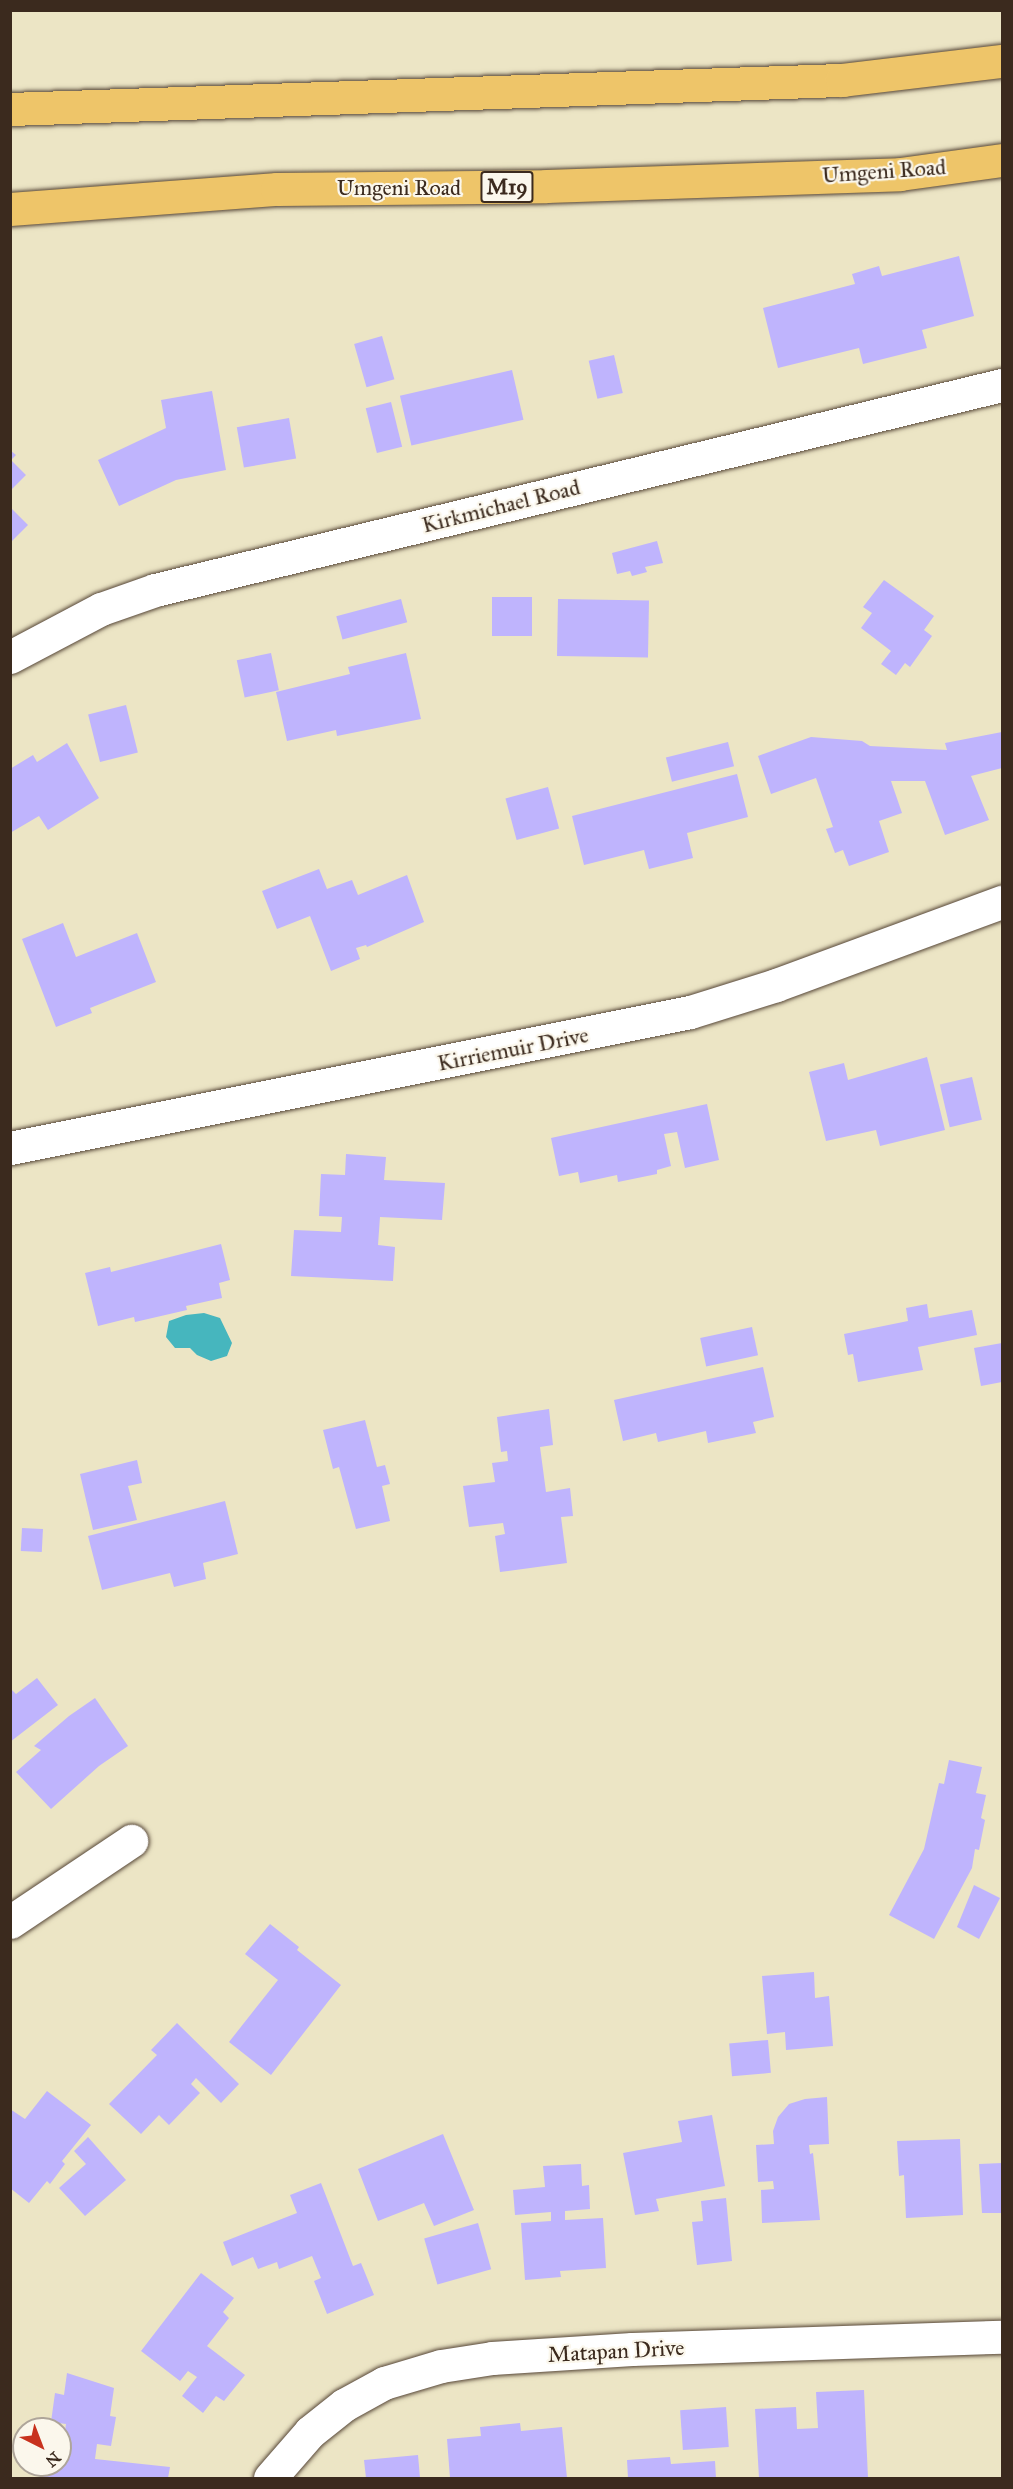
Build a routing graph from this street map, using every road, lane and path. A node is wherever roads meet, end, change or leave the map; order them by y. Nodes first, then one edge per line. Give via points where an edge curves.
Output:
1 (1002, 62) edge
2 (10, 109) edge
3 (1002, 160) edge
4 (10, 209) edge
5 (1002, 385) edge
6 (10, 657) edge
7 (1002, 902) edge
8 (10, 1148) edge
9 (131, 1841) dead end
10 (10, 1922) edge
11 (1002, 2337) edge
12 (270, 2478) edge

1 - 2 highway via 842,80
3 - 4 highway, Umgeni Road / M19 via 900,174 546,186 277,189
5 - 6 street, Kirkmichael Road via 155,590 101,609
7 - 8 street, Kirriemuir Drive via 776,985 690,1012
9 - 10 street
11 - 12 street, Matapan Drive via 632,2349 492,2358 441,2366 384,2383 344,2404 310,2432

